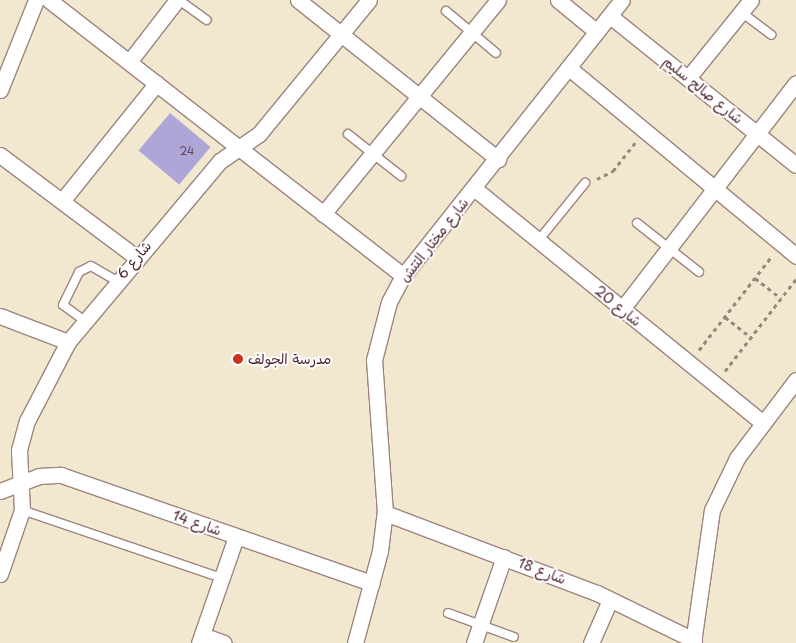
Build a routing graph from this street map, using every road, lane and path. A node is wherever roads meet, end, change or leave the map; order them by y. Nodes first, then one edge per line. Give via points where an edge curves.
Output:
1 (36, 0) edge
2 (49, 0) edge
3 (178, 0) edge
4 (298, 0) edge
5 (370, 0) edge
6 (498, 0) edge
7 (558, 0) edge
8 (622, 0) edge
9 (746, 6) edge
10 (446, 11) dead end
11 (610, 16) junction
12 (206, 20) dead end
13 (597, 32) junction
14 (472, 33) junction
15 (342, 35) junction
16 (771, 35) dead end
17 (496, 53) dead end
18 (129, 62) junction
19 (569, 68) junction
20 (688, 78) junction
21 (157, 83) junction
22 (796, 83) edge
23 (0, 90) edge
24 (419, 97) junction
25 (645, 131) junction
26 (348, 134) dead end
27 (757, 134) junction
28 (238, 147) junction
29 (373, 154) junction
30 (0, 155) edge
31 (498, 159) junction
32 (796, 165) edge
33 (401, 176) dead end
34 (584, 183) joint
35 (714, 188) junction
36 (474, 189) junction
37 (62, 201) junction
38 (324, 214) junction
39 (637, 223) dead end
40 (538, 241) junction
41 (782, 244) junction
42 (668, 248) junction
43 (796, 256) edge
44 (136, 258) junction
45 (699, 272) dead end
46 (403, 276) junction
47 (755, 278) junction
48 (796, 279) edge
49 (118, 281) junction
50 (781, 298) junction
51 (622, 308) junction
52 (0, 316) edge
53 (725, 316) junction
54 (85, 321) junction
55 (751, 337) junction
56 (68, 342) junction
57 (689, 363) junction
58 (796, 380) edge
59 (715, 384) junction
60 (762, 422) junction
61 (22, 482) junction
62 (0, 491) edge
63 (22, 510) junction
64 (386, 513) junction
65 (236, 537) junction
66 (504, 557) junction
67 (0, 574) edge
68 (222, 578) junction
69 (372, 583) junction
70 (610, 600) junction
71 (448, 613) dead end
72 (481, 625) junction
73 (514, 636) dead end
74 (200, 639) edge
75 (693, 642) edge
76 (224, 643) edge
77 (355, 643) edge
78 (474, 643) edge
79 (591, 643) edge

1 - 23 street
2 - 18 street
3 - 12 lane
3 - 18 street
4 - 15 street
5 - 15 street, شارع 6
6 - 14 street
7 - 13 street
8 - 11 street, شارع مختار التتش
9 - 16 lane
9 - 20 street
10 - 14 lane
11 - 13 street, شارع مختار التتش
11 - 20 street, شارع صالح سليم
13 - 19 street, شارع مختار التتش
14 - 17 lane
14 - 24 street
15 - 24 street
15 - 28 street, شارع 6 via 259,134
18 - 21 street
19 - 25 street
19 - 31 street, شارع مختار التتش
20 - 27 street, شارع صالح سليم
21 - 28 street
21 - 37 street
22 - 27 street
24 - 29 street
24 - 31 street
25 - 34 path via 613,171
25 - 35 street
26 - 29 lane
27 - 32 street, شارع صالح سليم
27 - 35 street
28 - 38 street
28 - 44 street, شارع 6
29 - 33 lane
29 - 38 street
30 - 37 street
31 - 36 street, شارع مختار التتش
34 - 40 lane
35 - 41 street
35 - 42 street
36 - 40 street, شارع 20
36 - 46 street, شارع مختار التتش
37 - 44 street
38 - 46 street
39 - 42 lane
40 - 51 street, شارع 20
41 - 43 street
41 - 47 path
42 - 45 lane
42 - 51 street
44 - 49 street, شارع 6
46 - 64 street, شارع مختار التتش via 379,330 374,360
47 - 50 path
47 - 53 path
48 - 50 path
49 - 54 street, شارع 6
49 - 54 lane via 91,266 79,272 63,305
50 - 55 path
51 - 57 street, شارع 20
52 - 56 street
53 - 55 path
53 - 57 path
54 - 56 street, شارع 6
55 - 59 path
56 - 61 street, شارع 6 via 27,421 19,450
57 - 59 street, شارع 20
58 - 60 street
59 - 60 street, شارع 20
60 - 75 street via 723,483 712,510 704,537
61 - 62 street, شارع 14
61 - 63 street, شارع 6
61 - 65 street, شارع 14 via 61,475
63 - 67 street, شارع 6
63 - 68 lane
64 - 66 street, شارع 18
64 - 69 street, شارع مختار التتش
65 - 68 street
65 - 69 street, شارع 14
66 - 70 street, شارع 18
66 - 72 street
68 - 74 street
69 - 77 street, شارع مختار التتش
70 - 75 street, شارع 18
70 - 79 street
71 - 72 lane
72 - 73 lane
72 - 78 street
74 - 76 street

